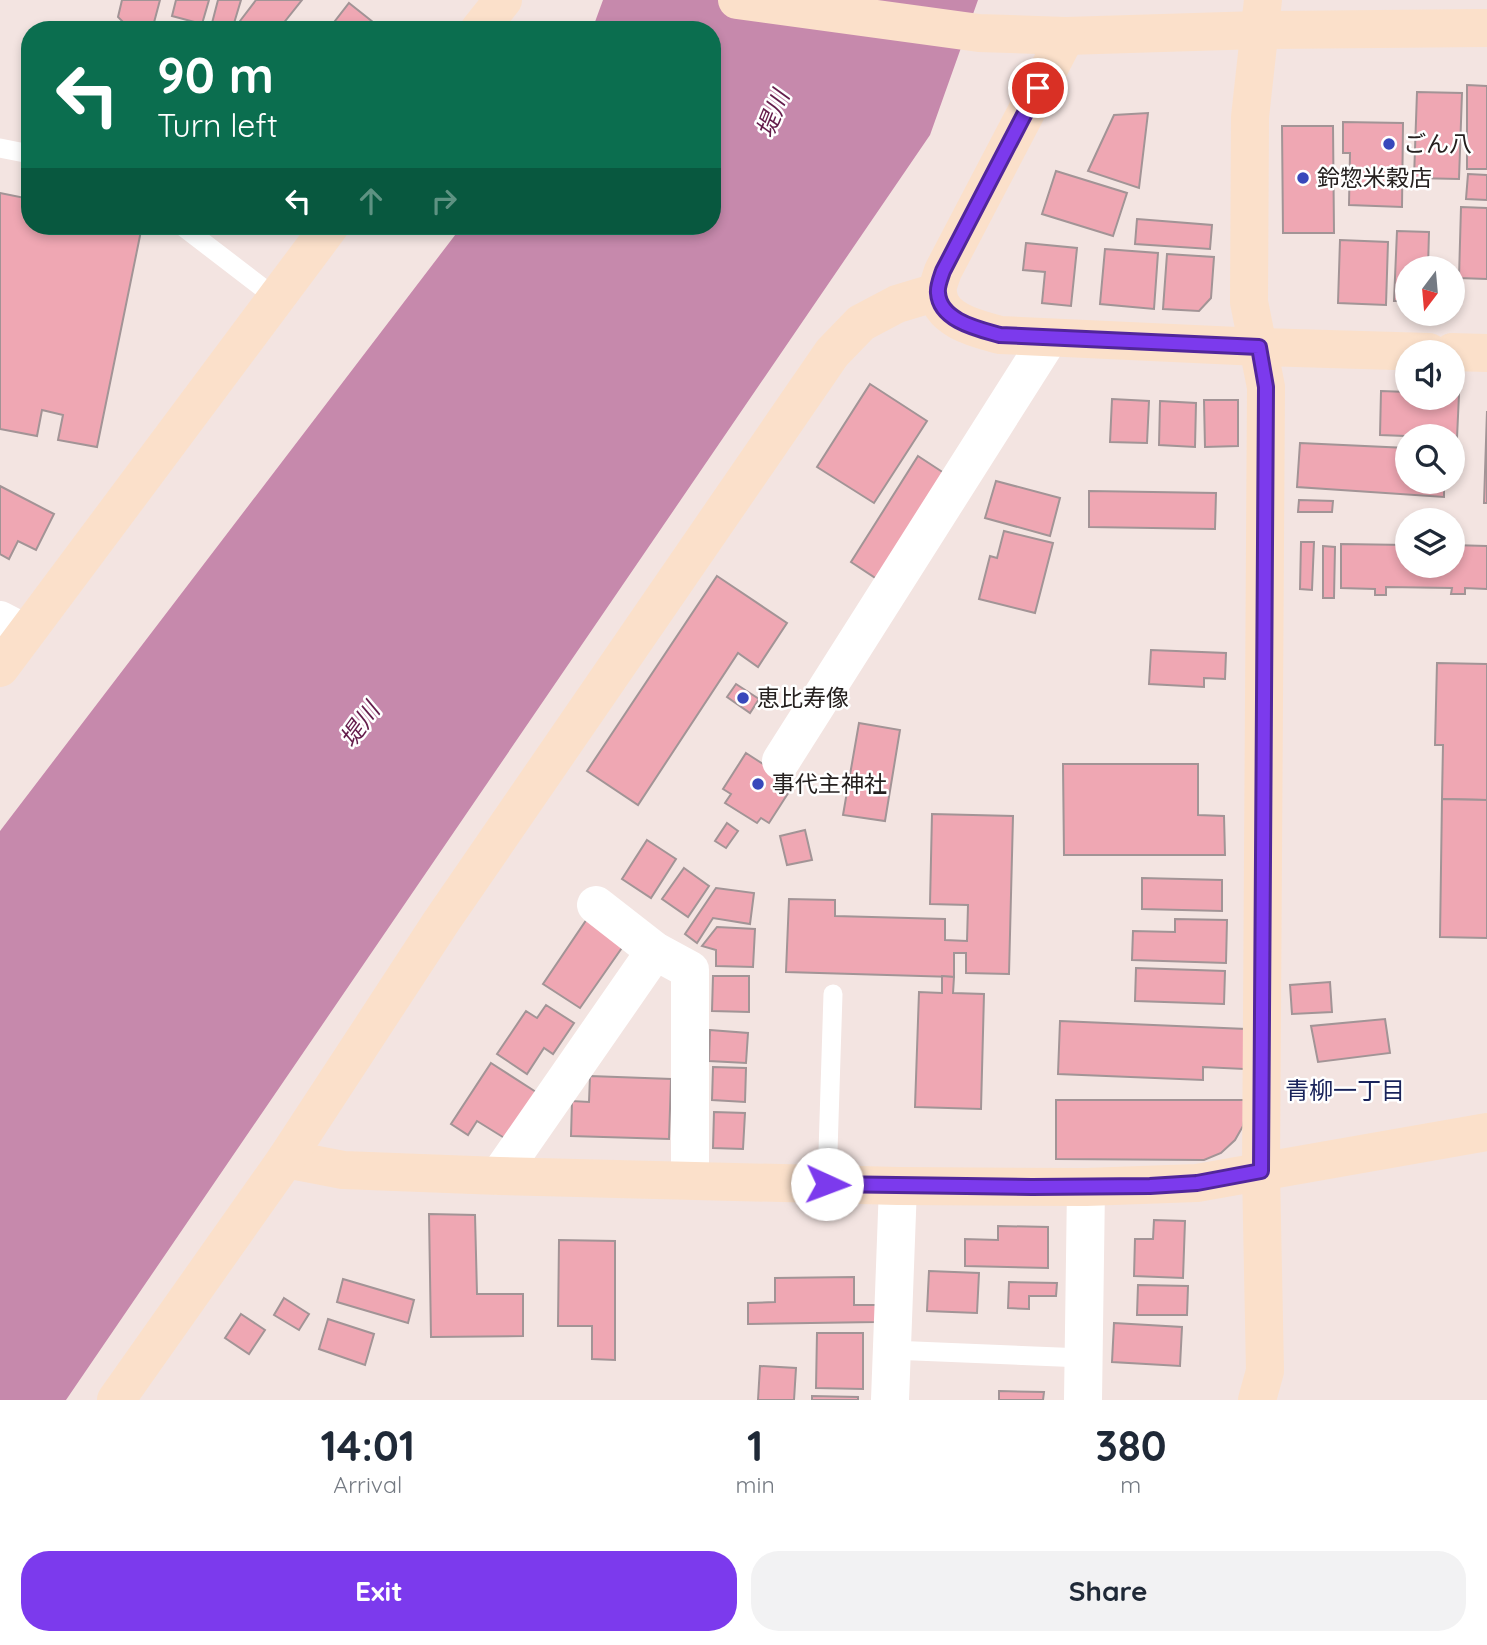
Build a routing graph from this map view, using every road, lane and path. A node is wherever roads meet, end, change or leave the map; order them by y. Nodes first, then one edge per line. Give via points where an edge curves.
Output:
1 (503, 0) edge
2 (737, 0) edge
3 (1261, 15) edge
4 (486, 21) edge
5 (1487, 28) edge
6 (1066, 36) junction
7 (0, 148) edge
8 (21, 152) edge
9 (194, 235) edge
10 (323, 235) edge
11 (937, 292) junction
12 (276, 298) junction
13 (1049, 338) junction
14 (1259, 347) junction
15 (1395, 351) edge
16 (1465, 353) edge
17 (1487, 354) edge
18 (13, 626) edge
19 (0, 668) edge
20 (781, 761) dead end
21 (596, 905) dead end
22 (655, 951) junction
23 (833, 994) dead end
24 (1487, 1132) edge
25 (286, 1159) junction
26 (1261, 1171) junction
27 (499, 1177) junction
28 (690, 1180) junction
29 (827, 1184) junction
30 (898, 1186) junction
31 (1086, 1187) junction
32 (891, 1350) junction
33 (1083, 1358) junction
34 (116, 1400) edge
35 (890, 1400) edge
36 (1083, 1400) edge
37 (1257, 1400) edge

1 - 4 street
2 - 6 street via 979,33
3 - 5 street
3 - 6 street
3 - 14 street via 1250,117 1249,302
6 - 11 street via 943,271
7 - 8 lane
9 - 12 lane
10 - 12 street
11 - 13 street via 954,318 976,329
11 - 25 street via 897,304 861,323 832,353 441,922
12 - 18 street
13 - 14 street
13 - 20 street
14 - 15 street
14 - 26 street via 1266,387
16 - 17 street
18 - 19 street
21 - 22 street
22 - 27 street
22 - 28 street via 690,970
23 - 29 lane
24 - 26 street
25 - 27 street via 343,1170
25 - 34 street
26 - 31 street via 1197,1183
26 - 37 street via 1265,1371
27 - 28 street
28 - 29 street
29 - 30 street
30 - 31 street
30 - 32 street
31 - 33 street
32 - 33 lane
32 - 35 street
33 - 36 street

